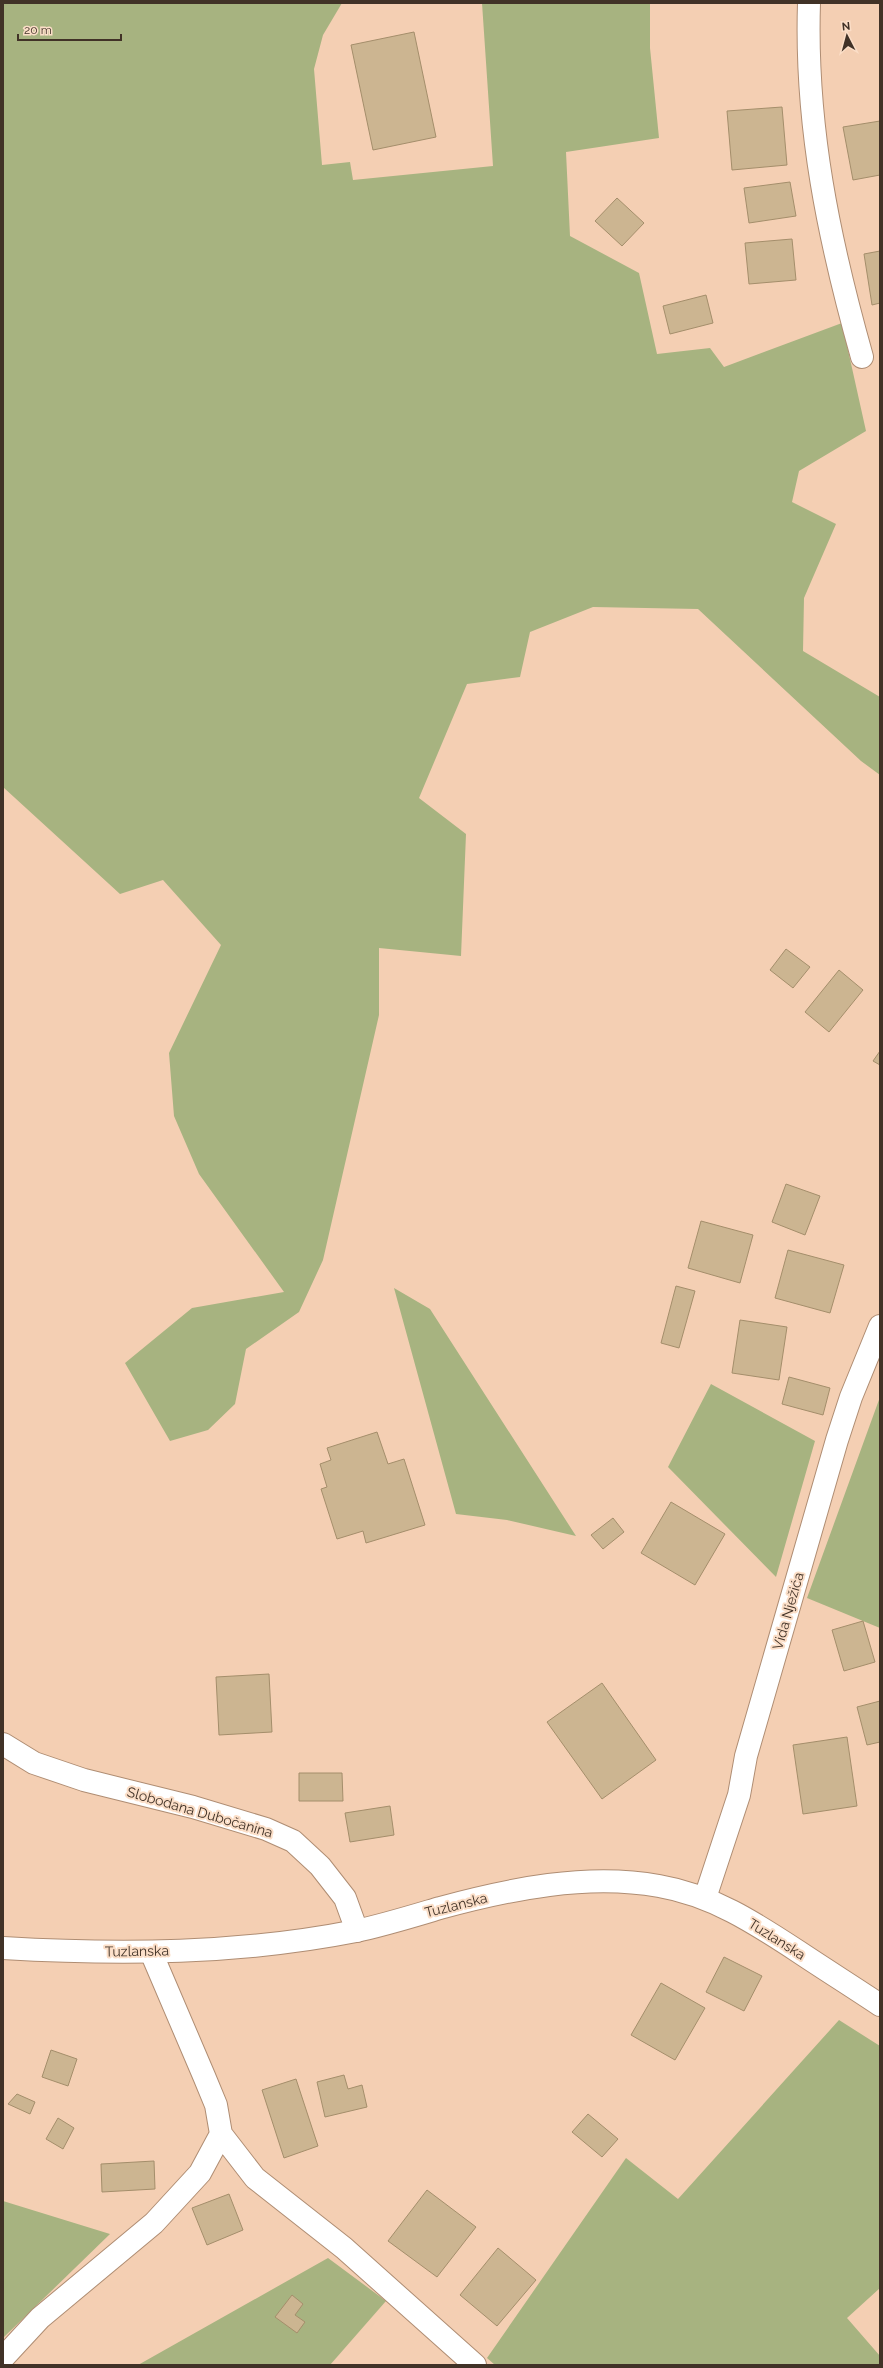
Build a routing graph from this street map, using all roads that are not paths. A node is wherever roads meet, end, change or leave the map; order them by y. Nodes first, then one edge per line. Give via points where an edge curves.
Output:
1 (809, 3) edge
2 (862, 358) dead end
3 (880, 1326) edge
4 (3, 1744) edge
5 (706, 1898) junction
6 (357, 1931) junction
7 (3, 1948) edge
8 (151, 1952) junction
9 (880, 2005) edge
10 (221, 2134) junction
11 (3, 2358) edge
12 (475, 2365) edge

1 - 2 street via 808,43 813,122 823,198 839,274
3 - 5 street, Vida Nježića via 851,1397 837,1440 746,1756 738,1794
4 - 6 street, Slobodana Dubočanina via 41,1766 84,1780 244,1822 293,1841 320,1866 344,1898
5 - 6 street, Tuzlanska via 659,1886 592,1882 557,1884 486,1897
5 - 9 street, Tuzlanska via 770,1933
6 - 8 street, Tuzlanska via 242,1947
7 - 8 street, Tuzlanska via 61,1952
8 - 10 street via 216,2105
10 - 11 street via 200,2173 154,2223 40,2318
10 - 12 street via 255,2178 344,2248

